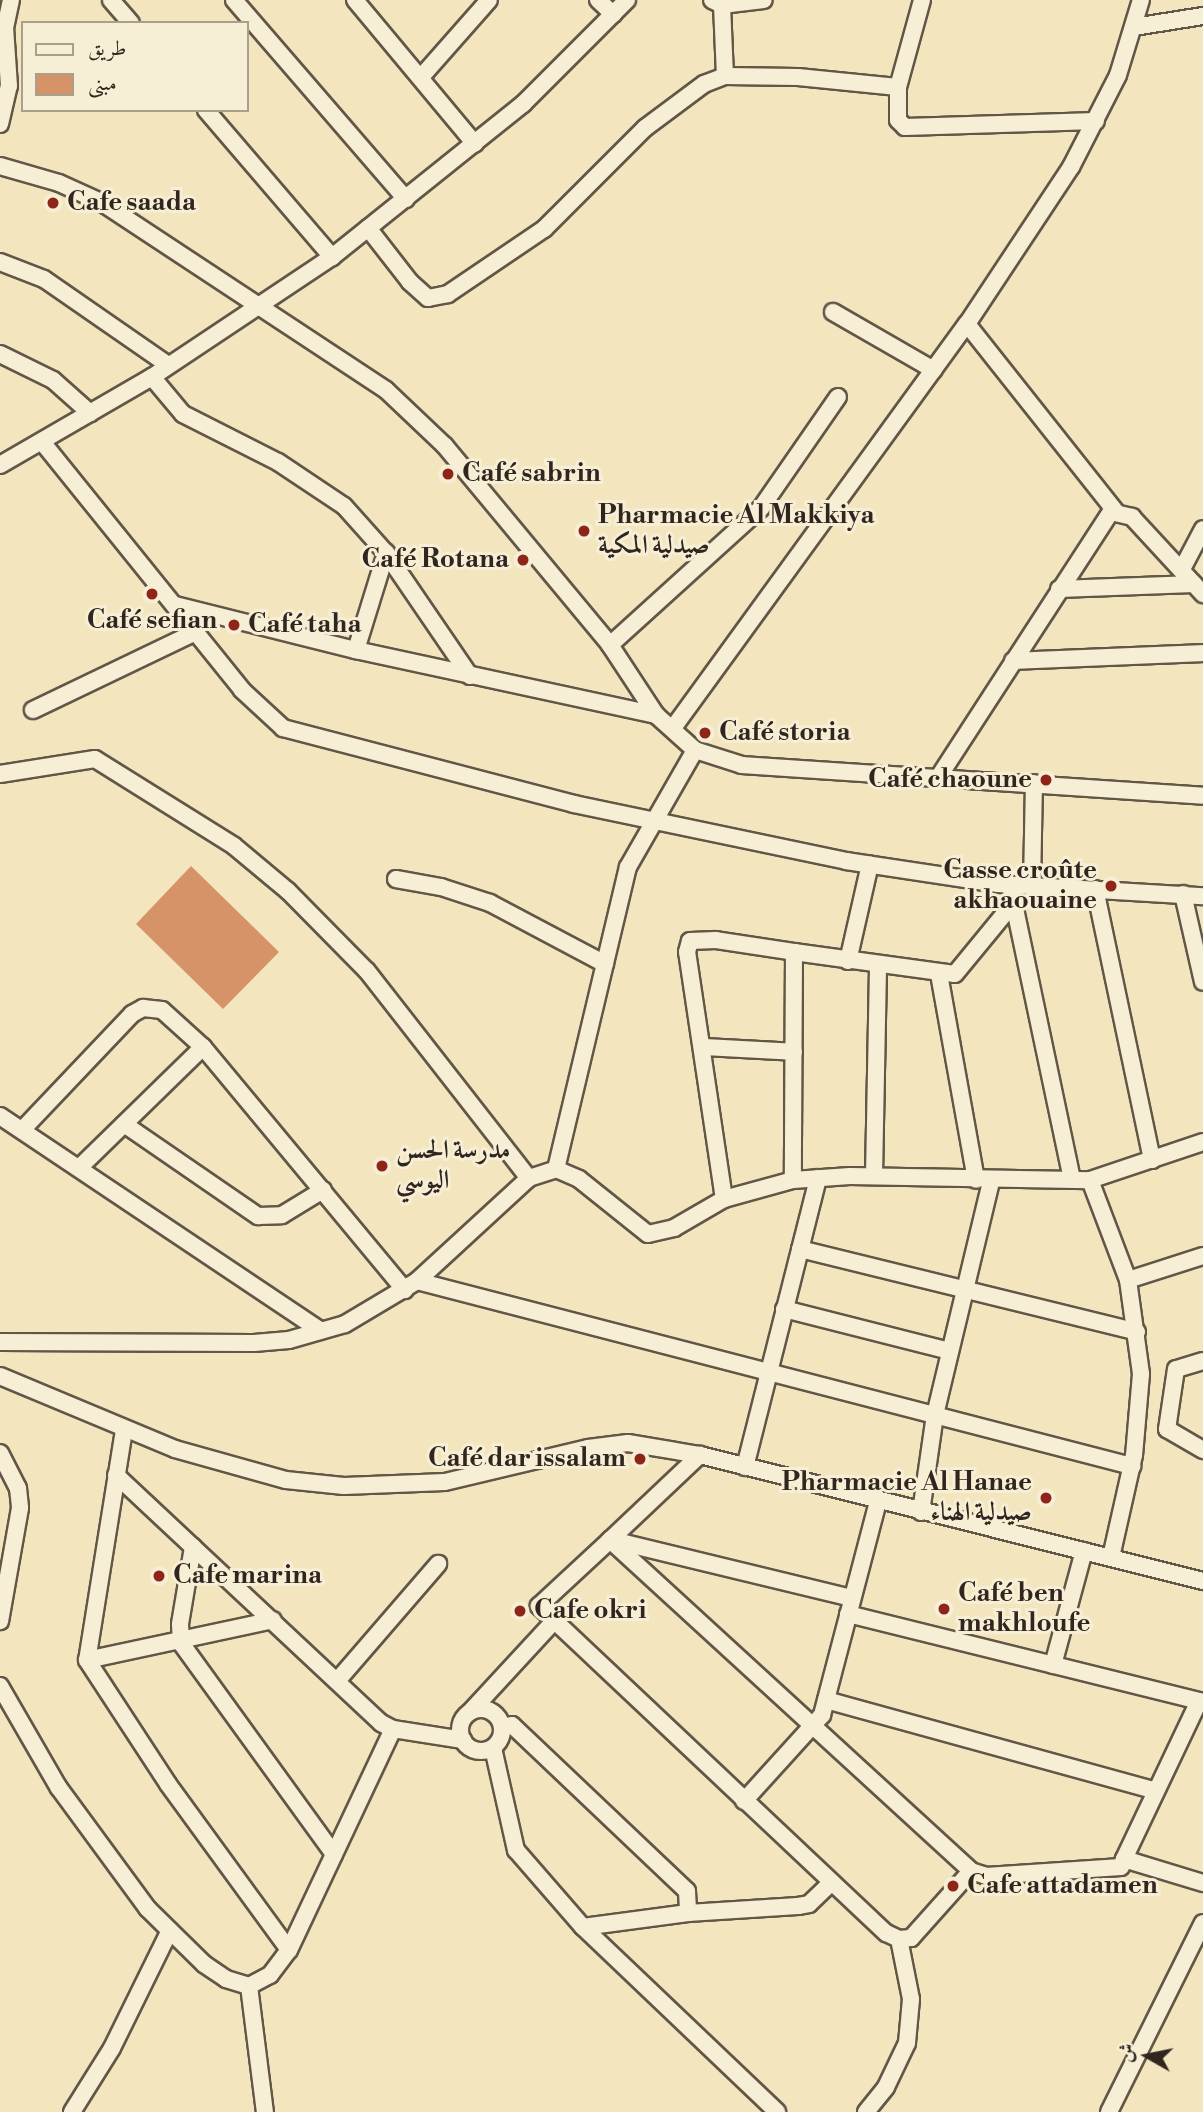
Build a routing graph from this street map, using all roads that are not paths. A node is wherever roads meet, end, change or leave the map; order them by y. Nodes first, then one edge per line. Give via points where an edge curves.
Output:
1 (11, 0) edge
2 (111, 0) edge
3 (234, 0) edge
4 (489, 0) edge
5 (598, 0) edge
6 (627, 0) edge
7 (764, 0) edge
8 (922, 0) edge
9 (1141, 0) edge
10 (717, 2) edge
11 (362, 3) edge
12 (612, 14) junction
13 (1203, 16) edge
14 (129, 21) edge
15 (1135, 27) junction
16 (422, 76) junction
17 (725, 76) junction
18 (898, 87) junction
19 (208, 112) edge
20 (1096, 121) junction
21 (0, 124) edge
22 (475, 144) junction
23 (0, 166) edge
24 (405, 199) junction
25 (368, 228) junction
26 (332, 257) junction
27 (0, 262) edge
28 (258, 310) junction
29 (833, 312) dead end
30 (967, 324) junction
31 (0, 354) edge
32 (169, 365) junction
33 (934, 370) junction
34 (152, 377) junction
35 (838, 397) dead end
36 (90, 413) junction
37 (43, 443) junction
38 (0, 465) edge
39 (1115, 511) junction
40 (1203, 529) edge
41 (386, 553) junction
42 (1182, 569) junction
43 (1059, 589) junction
44 (1199, 589) edge
45 (176, 606) junction
46 (197, 632) junction
47 (610, 645) junction
48 (356, 650) junction
49 (1203, 653) edge
50 (1013, 661) junction
51 (470, 676) junction
52 (33, 710) dead end
53 (656, 715) junction
54 (673, 729) junction
55 (695, 750) junction
56 (0, 774) edge
57 (938, 778) junction
58 (1034, 783) junction
59 (1203, 796) edge
60 (651, 822) junction
61 (870, 864) junction
62 (396, 879) dead end
63 (1010, 885) junction
64 (1032, 886) junction
65 (1096, 889) junction
66 (1183, 894) junction
67 (1203, 896) edge
68 (1015, 901) junction
69 (794, 952) junction
70 (848, 961) junction
71 (605, 964) junction
72 (877, 966) junction
73 (939, 974) junction
74 (1203, 982) edge
75 (203, 1047) junction
76 (703, 1047) junction
77 (794, 1052) junction
78 (0, 1115) edge
79 (124, 1124) junction
80 (22, 1130) junction
81 (1203, 1142) edge
82 (1152, 1160) junction
83 (79, 1168) junction
84 (556, 1169) junction
85 (874, 1176) junction
86 (529, 1178) junction
87 (818, 1178) junction
88 (793, 1180) junction
89 (983, 1180) junction
90 (1072, 1180) junction
91 (1090, 1180) junction
92 (323, 1190) junction
93 (724, 1199) junction
94 (800, 1249) junction
95 (1203, 1256) edge
96 (1128, 1280) junction
97 (411, 1285) junction
98 (964, 1291) junction
99 (784, 1309) junction
100 (321, 1331) junction
101 (1137, 1332) junction
102 (0, 1342) edge
103 (950, 1351) junction
104 (1203, 1361) edge
105 (768, 1373) junction
106 (0, 1376) edge
107 (935, 1415) junction
108 (124, 1430) junction
109 (1203, 1450) edge
110 (0, 1453) edge
111 (700, 1455) junction
112 (1132, 1466) junction
113 (745, 1467) junction
114 (116, 1475) junction
115 (878, 1502) junction
116 (920, 1512) junction
117 (610, 1539) junction
118 (193, 1547) junction
119 (1084, 1551) junction
120 (1111, 1557) junction
121 (438, 1564) dead end
122 (1203, 1581) edge
123 (850, 1606) junction
124 (273, 1620) junction
125 (0, 1621) edge
126 (555, 1621) junction
127 (181, 1643) junction
128 (88, 1660) junction
129 (1054, 1665) junction
130 (337, 1681) junction
131 (0, 1686) edge
132 (826, 1700) junction
133 (1201, 1701) edge
134 (468, 1713) junction
135 (813, 1725) junction
136 (502, 1727) junction
137 (393, 1729) junction
138 (445, 1737) junction
139 (463, 1740) junction
140 (493, 1748) junction
141 (1156, 1791) junction
142 (744, 1801) junction
143 (334, 1854) junction
144 (1124, 1858) junction
145 (971, 1871) junction
146 (831, 1883) junction
147 (1203, 1883) edge
148 (688, 1913) junction
149 (1203, 1923) edge
150 (583, 1927) junction
151 (170, 1930) junction
152 (900, 1940) junction
153 (289, 1950) junction
154 (248, 1986) junction
155 (72, 2112) edge
156 (265, 2112) edge
157 (777, 2112) edge
158 (866, 2112) edge
159 (1108, 2112) edge

1 - 21 street via 5,28 9,86
2 - 14 street
3 - 24 street
4 - 16 street
5 - 12 street
6 - 12 street
7 - 10 street
8 - 18 street
9 - 15 street
10 - 17 street
11 - 16 street
12 - 22 street via 561,68
13 - 15 street
15 - 20 street
16 - 22 street
17 - 18 street via 798,77
17 - 25 street via 705,84 645,128 544,229 448,295 428,298
18 - 20 street via 898,120 914,129
19 - 26 street
20 - 30 street via 1071,167
22 - 24 street
23 - 28 street via 59,183 101,202
24 - 25 street
25 - 26 street
26 - 28 street
27 - 32 street via 44,279
28 - 32 street
28 - 47 street via 355,368 416,416
29 - 33 street
30 - 33 street
30 - 39 street
31 - 36 street via 53,380
32 - 34 street
33 - 54 street
34 - 36 street
34 - 41 street via 183,414 278,462 332,496
35 - 47 street via 761,508
36 - 37 street
37 - 38 street
37 - 45 street
39 - 42 street via 1132,517
39 - 43 street via 1101,523
40 - 42 street
41 - 48 street
41 - 51 street
42 - 44 street
43 - 44 street
43 - 50 street
45 - 46 street
45 - 48 street
46 - 52 street
46 - 60 street via 242,690 283,728
47 - 53 street
48 - 51 street
49 - 50 street
50 - 57 street
51 - 53 street
53 - 54 street
54 - 55 street
55 - 57 street via 742,765
55 - 60 street
56 - 86 street via 74,760 100,761 251,860 367,971
57 - 58 street
58 - 59 street
58 - 64 street
60 - 61 street
60 - 71 street via 628,867
61 - 63 street
61 - 70 street
62 - 71 street via 490,903
63 - 64 street
63 - 68 street
64 - 65 street
65 - 66 street
65 - 82 street
66 - 67 street
66 - 74 street
68 - 73 street via 960,971
68 - 90 street
69 - 70 street
69 - 76 street via 716,940 690,941 687,952
69 - 77 street
70 - 72 street
71 - 84 street
72 - 73 street
72 - 85 street
73 - 89 street
75 - 79 street
75 - 80 street via 170,1013 143,1008
75 - 92 street
76 - 77 street
76 - 93 street
77 - 88 street
78 - 80 street
79 - 83 street
79 - 92 street via 258,1216 282,1215
80 - 83 street
81 - 82 street
82 - 91 street
83 - 100 street
84 - 86 street
84 - 93 street via 579,1179 648,1234 674,1228
85 - 87 street
85 - 89 street
86 - 97 street
87 - 88 street
87 - 94 street
88 - 93 street
89 - 90 street
89 - 98 street
90 - 91 street
91 - 96 street
92 - 97 street
94 - 98 street
94 - 99 street
95 - 96 street
96 - 101 street
97 - 100 street via 368,1314
97 - 105 street
98 - 101 street
98 - 103 street
99 - 103 street
99 - 105 street
100 - 102 street via 289,1340 207,1345
101 - 112 street via 1140,1385
103 - 107 street
104 - 109 street via 1176,1369 1167,1429
105 - 107 street
105 - 113 street
106 - 108 street
107 - 112 street
107 - 116 street
108 - 111 street via 255,1474 344,1486 445,1482 628,1443
108 - 114 street
110 - 125 street via 18,1488 20,1508
111 - 113 street
111 - 117 street
112 - 120 street
113 - 115 street
114 - 118 street
114 - 128 street
115 - 116 street
115 - 123 street
116 - 119 street
117 - 123 street
117 - 126 street via 539,1606
117 - 135 street
118 - 124 street
118 - 127 street
119 - 120 street
119 - 129 street
120 - 122 street
121 - 130 street
123 - 129 street
123 - 132 street
124 - 127 street
124 - 130 street
126 - 134 street
126 - 142 street
127 - 128 street
127 - 143 street
128 - 153 street via 168,1784
129 - 133 street
130 - 137 street
131 - 151 street via 59,1788 123,1878
132 - 135 street
132 - 141 street
133 - 141 street
134 - 136 street via 494,1712
134 - 138 street
134 - 139 street via 460,1728
135 - 142 street
135 - 145 street
136 - 140 street
136 - 148 street via 512,1725 687,1891
137 - 138 street
137 - 143 street
138 - 139 street
139 - 140 street via 480,1751
140 - 150 street via 516,1850
141 - 144 street
142 - 146 street
143 - 153 street
144 - 145 street via 1121,1867 986,1876
144 - 147 street
145 - 152 street via 918,1932
146 - 148 street via 809,1904
146 - 152 street via 886,1933
148 - 150 street
149 - 159 street
150 - 157 street
151 - 154 street via 219,1975
151 - 155 street via 112,2048
152 - 158 street via 911,1999 907,2043 886,2087
153 - 154 street via 270,1975
154 - 156 street

